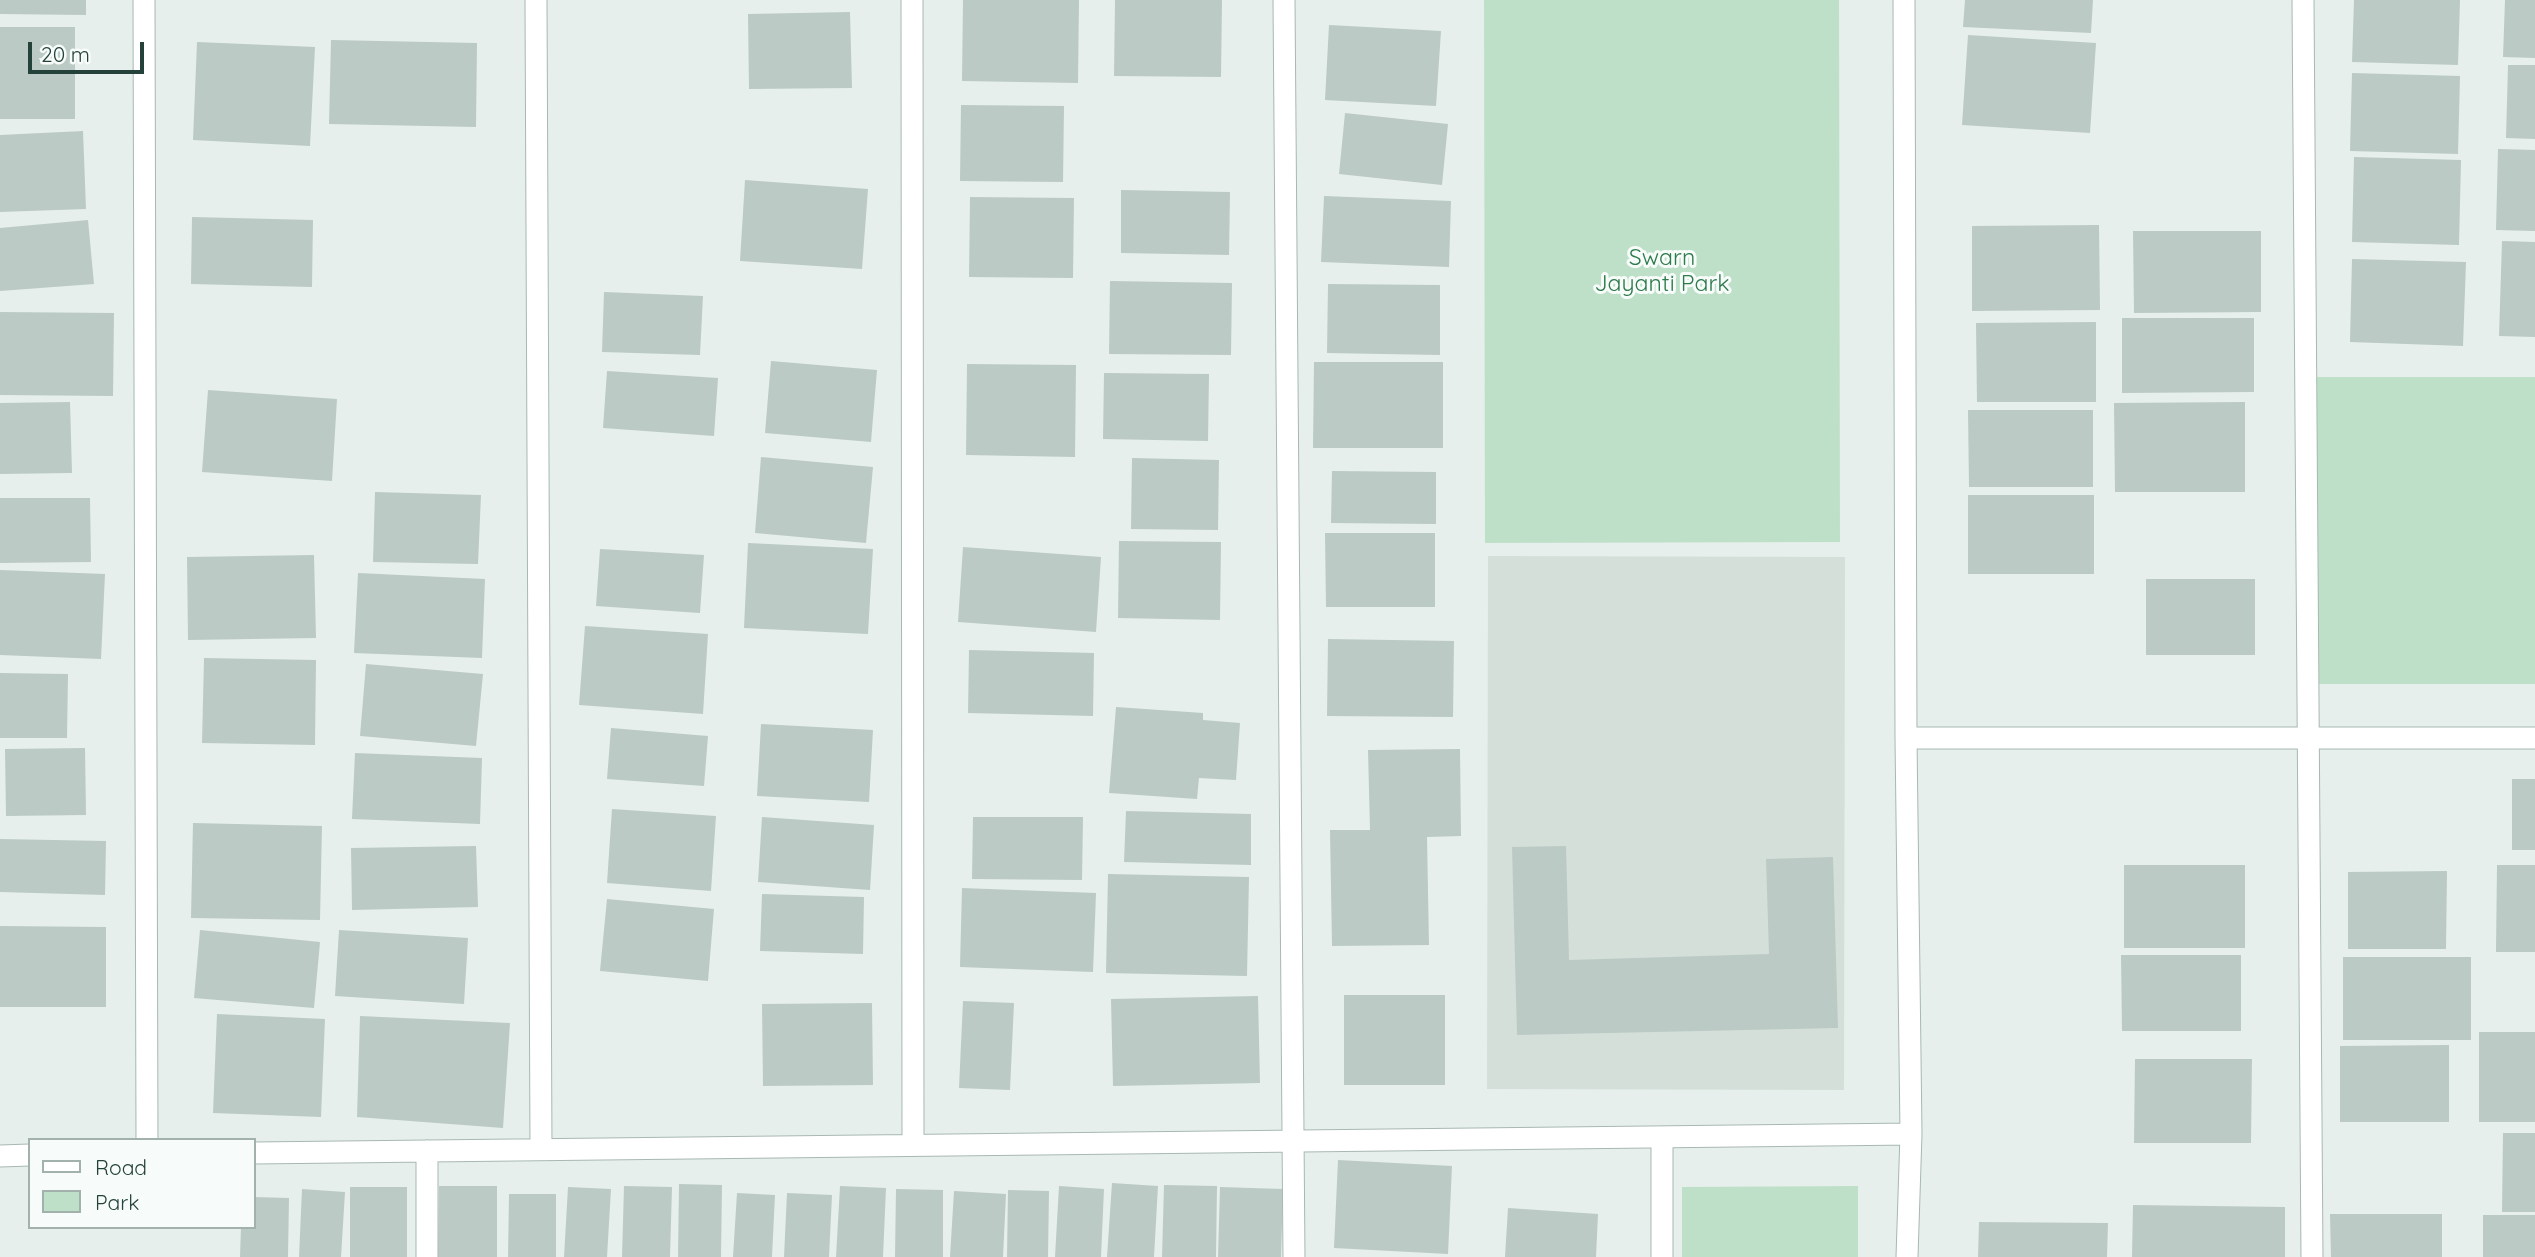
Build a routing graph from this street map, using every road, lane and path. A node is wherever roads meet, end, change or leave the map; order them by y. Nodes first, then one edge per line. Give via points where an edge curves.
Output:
1 (144, 0) edge
2 (536, 0) edge
3 (912, 0) edge
4 (1284, 0) edge
5 (1904, 0) edge
6 (2303, 0) edge
7 (2308, 737) junction
8 (1906, 738) junction
9 (2535, 738) edge
10 (1911, 1134) junction
11 (1662, 1137) junction
12 (147, 1138) edge
13 (1293, 1141) junction
14 (913, 1145) junction
15 (541, 1149) junction
16 (427, 1151) junction
17 (256, 1153) edge
18 (28, 1155) edge
19 (0, 1156) edge
20 (427, 1257) edge
21 (1294, 1257) edge
22 (1662, 1257) edge
23 (1907, 1257) edge
24 (2312, 1257) edge

1 - 12 street
2 - 15 street
3 - 14 street
4 - 13 street
5 - 8 street
6 - 7 street
7 - 8 street
7 - 9 street
7 - 24 street
8 - 10 street
10 - 11 street
10 - 23 street
11 - 13 street
11 - 22 street
13 - 14 street
13 - 21 street
14 - 15 street
15 - 16 street
16 - 17 street
16 - 20 street
18 - 19 street

